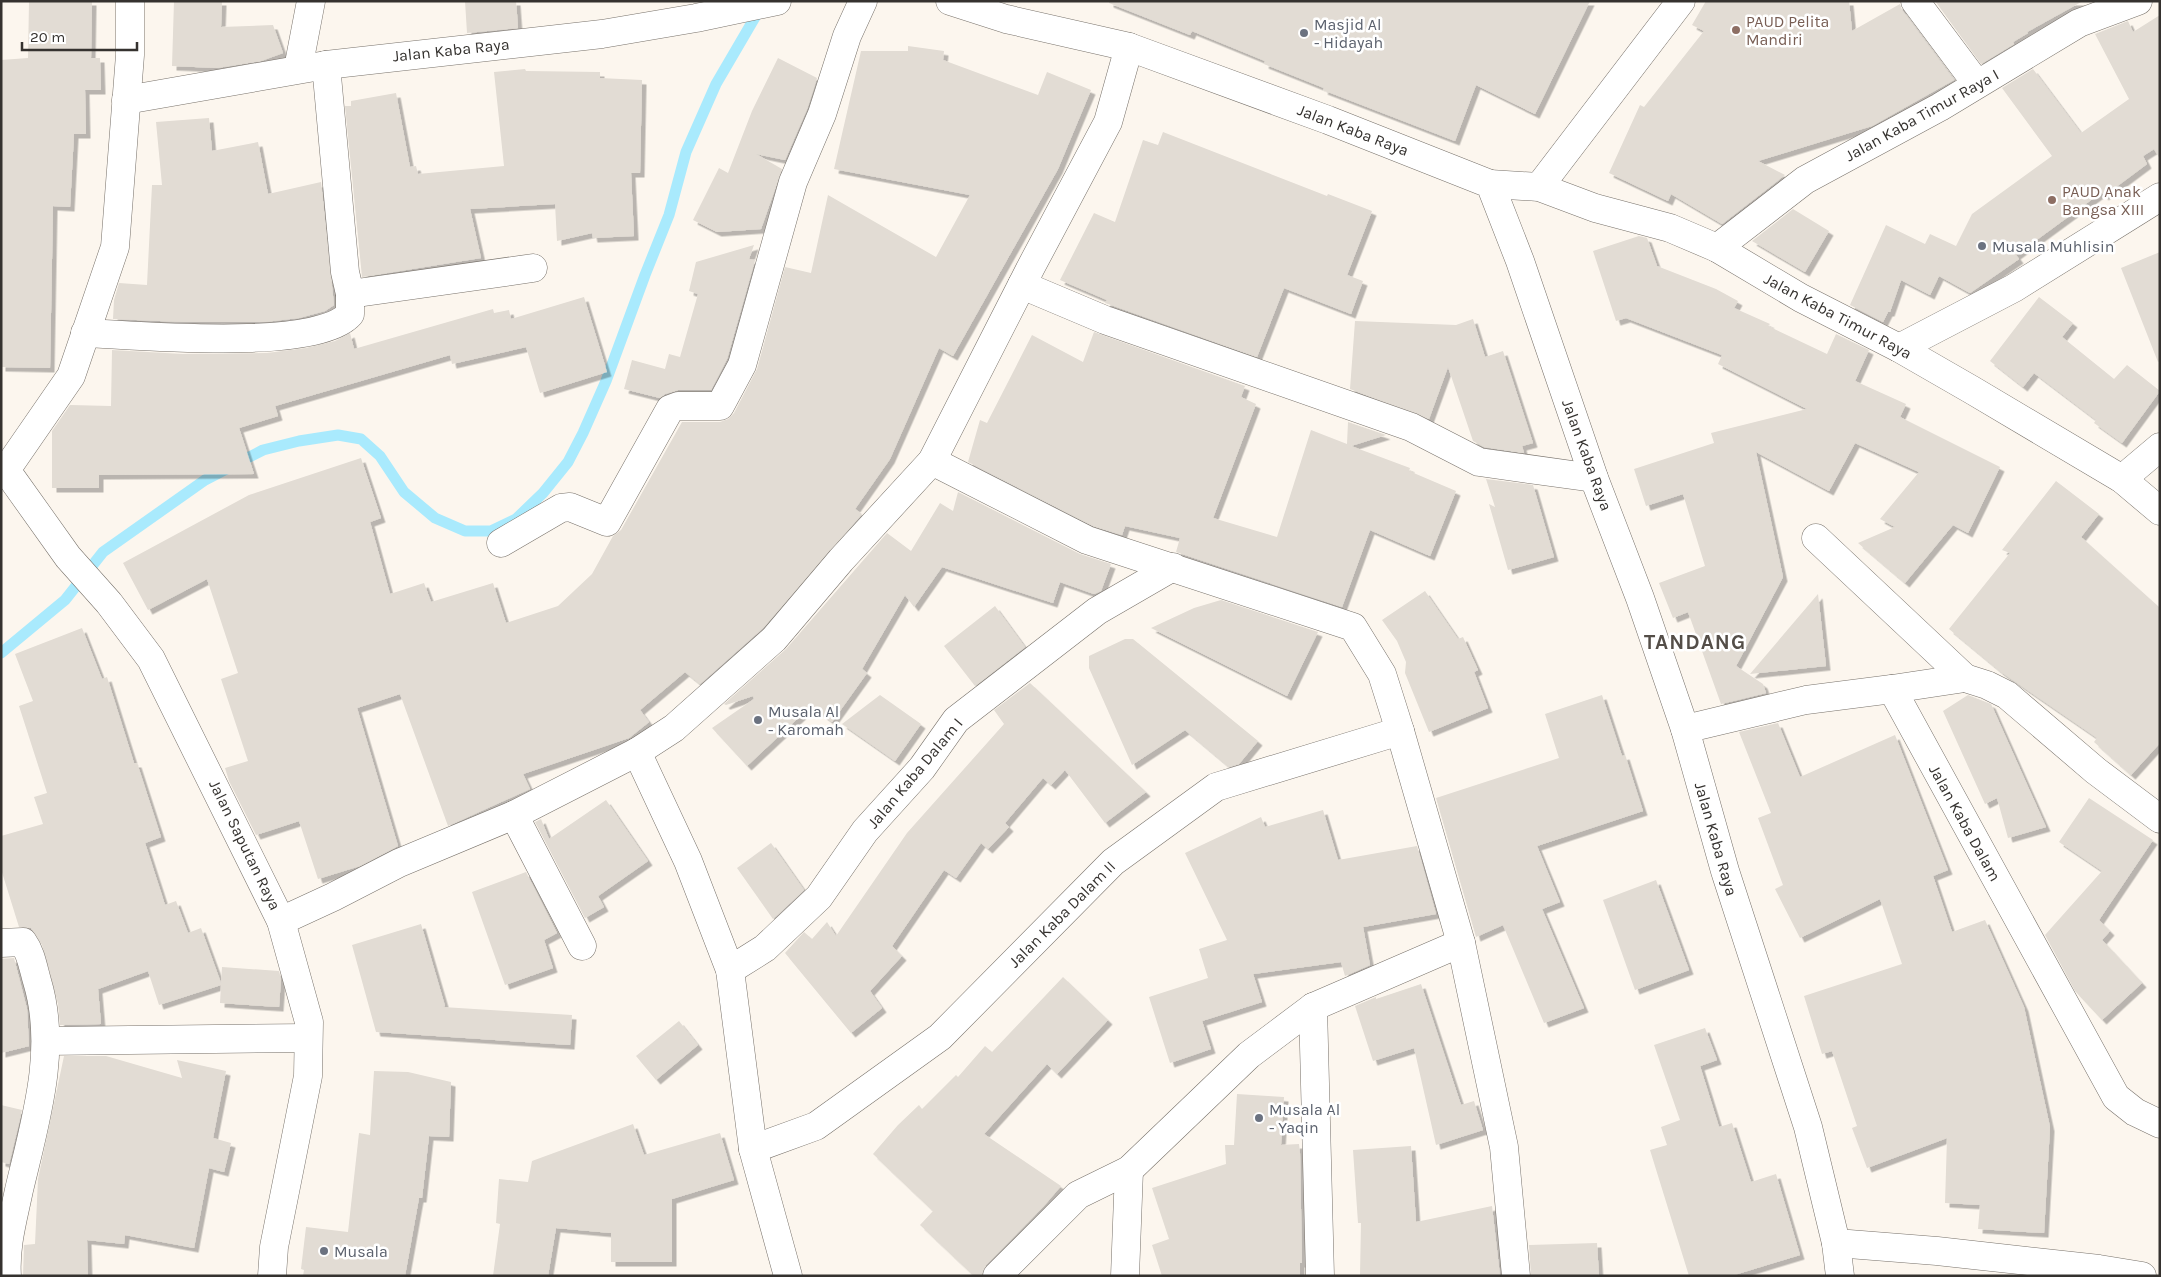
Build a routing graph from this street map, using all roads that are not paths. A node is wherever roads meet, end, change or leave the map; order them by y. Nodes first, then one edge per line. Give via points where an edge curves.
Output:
1 (130, 1) edge
2 (311, 1) edge
3 (776, 1) edge
4 (863, 1) edge
5 (950, 1) edge
6 (1681, 1) edge
7 (1916, 1) edge
8 (2138, 1) edge
9 (1129, 46) junction
10 (326, 65) junction
11 (298, 70) junction
12 (1977, 84) junction
13 (126, 100) junction
14 (1490, 184) junction
15 (1539, 186) junction
16 (2160, 197) edge
17 (1718, 248) junction
18 (533, 268) dead end
19 (1022, 285) junction
20 (350, 294) junction
21 (85, 333) junction
22 (1898, 348) junction
23 (2160, 447) edge
24 (932, 461) junction
25 (4, 472) edge
26 (1594, 478) junction
27 (2122, 480) junction
28 (2160, 511) edge
29 (1816, 538) dead end
30 (501, 543) dead end
31 (1173, 567) junction
32 (1965, 678) junction
33 (1892, 689) junction
34 (1685, 729) junction
35 (1400, 731) junction
36 (637, 752) junction
37 (514, 815) junction
38 (2160, 819) edge
39 (282, 921) junction
40 (1, 943) edge
41 (1461, 943) junction
42 (582, 946) dead end
43 (730, 970) junction
44 (1313, 1007) junction
45 (308, 1038) junction
46 (46, 1041) junction
47 (2160, 1124) edge
48 (753, 1148) junction
49 (1129, 1170) junction
50 (1836, 1243) junction
51 (2100, 1272) edge
52 (7, 1276) edge
53 (272, 1276) edge
54 (788, 1276) edge
55 (997, 1276) edge
56 (1125, 1276) edge
57 (1320, 1276) edge
58 (1516, 1276) edge
59 (1840, 1276) edge
60 (2142, 1276) edge

1 - 13 street
2 - 11 street
3 - 10 street, Jalan Kaba Raya via 602,34
4 - 30 street via 847,36 822,114 793,182 742,365 723,403 716,407 678,406 670,409 606,522 570,507 561,508
5 - 9 street, Jalan Kaba Raya via 1006,20
6 - 15 street
7 - 12 street
8 - 12 street, Jalan Kaba Timur Raya I via 2079,23
9 - 14 street, Jalan Kaba Raya
9 - 19 street via 1108,122
10 - 11 street, Jalan Kaba Raya
10 - 20 street via 345,272
11 - 13 street, Jalan Kaba Raya
12 - 17 street, Jalan Kaba Timur Raya I via 1805,180
13 - 21 street via 115,247
14 - 15 street, Jalan Kaba Timur Raya
14 - 26 street, Jalan Kaba Raya via 1520,261
15 - 17 street, Jalan Kaba Timur Raya via 1595,208 1670,228
16 - 22 street via 2014,288
17 - 22 street, Jalan Kaba Timur Raya via 1801,298
18 - 20 street
19 - 24 street
19 - 26 street via 1105,320 1411,426 1479,462
20 - 21 street via 350,314 344,321 320,330 252,340
21 - 25 street via 71,376
22 - 27 street, Jalan Kaba Timur Raya
23 - 27 street
24 - 31 street via 1087,540
24 - 36 street via 774,639 674,728
25 - 39 street, Jalan Saputan Raya via 68,557 152,659
26 - 34 street, Jalan Kaba Raya
27 - 28 street, Jalan Kaba Timur Raya
29 - 32 street
31 - 35 street via 1353,627 1382,674
31 - 43 street, Jalan Kaba Dalam I via 1097,611 956,720 922,768 865,832 819,897 765,948
32 - 33 street
32 - 38 street via 1987,684 2007,695
33 - 34 street via 1806,700
33 - 47 street, Jalan Kaba Dalam via 2116,1097 2135,1112
34 - 50 street, Jalan Kaba Raya via 1725,871 1808,1127
35 - 41 street
35 - 48 street, Jalan Kaba Dalam II via 1216,787 1113,862 940,1038 816,1126
36 - 37 street
36 - 43 street via 688,861
37 - 39 street via 399,863
37 - 42 street
39 - 45 street, Jalan Saputan Raya via 309,1022
40 - 46 street via 23,942 28,948 40,992
41 - 44 street
41 - 58 street via 1504,1147
43 - 48 street
44 - 49 street via 1250,1055
44 - 57 street
45 - 46 street
45 - 53 street, Jalan Saputan Raya via 308,1076 274,1246
46 - 52 street via 40,1101 7,1244
48 - 54 street
49 - 55 street via 1078,1195
49 - 56 street
50 - 51 street via 1937,1251
50 - 59 street, Jalan Kaba Raya
51 - 60 street

